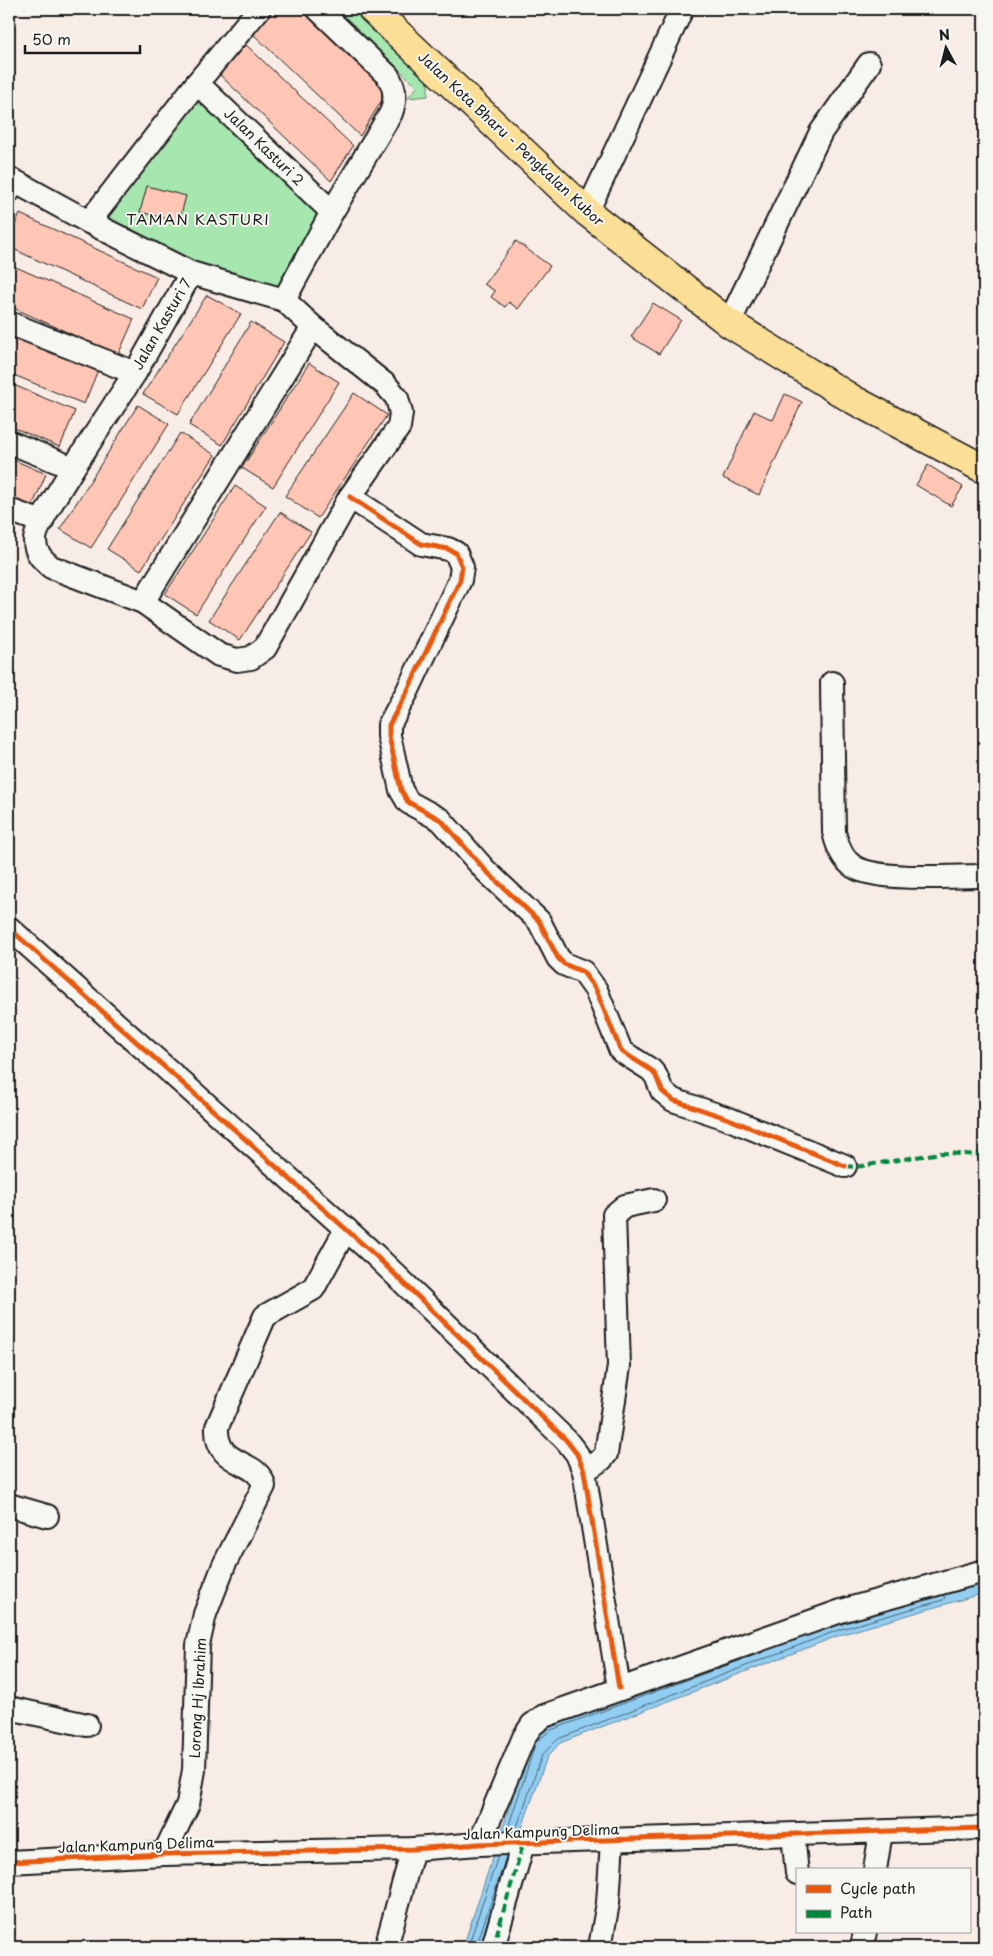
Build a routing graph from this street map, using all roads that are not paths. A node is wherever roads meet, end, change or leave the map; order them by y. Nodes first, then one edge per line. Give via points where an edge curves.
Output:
1 (259, 9) edge
2 (318, 9) edge
3 (372, 9) edge
4 (682, 9) edge
5 (869, 64) dead end
6 (197, 82) junction
7 (11, 184) edge
8 (332, 212) junction
9 (587, 212) junction
10 (89, 222) junction
11 (191, 274) junction
12 (284, 300) junction
13 (9, 323) edge
14 (729, 323) junction
15 (313, 327) junction
16 (134, 373) junction
17 (9, 442) edge
18 (73, 468) junction
19 (984, 469) edge
20 (350, 497) junction
21 (9, 510) edge
22 (42, 522) junction
23 (142, 602) junction
24 (832, 683) dead end
25 (984, 876) edge
26 (9, 928) edge
27 (845, 1166) dead end
28 (654, 1200) dead end
29 (346, 1229) junction
30 (584, 1471) junction
31 (9, 1505) edge
32 (48, 1516) dead end
33 (984, 1571) edge
34 (619, 1688) junction
35 (9, 1708) edge
36 (87, 1725) dead end
37 (984, 1828) edge
38 (880, 1832) junction
39 (793, 1835) junction
40 (612, 1841) junction
41 (481, 1844) junction
42 (523, 1844) junction
43 (413, 1849) junction
44 (164, 1854) junction
45 (9, 1862) edge
46 (796, 1868) edge
47 (875, 1868) edge
48 (865, 1934) edge
49 (386, 1947) edge
50 (493, 1947) edge
51 (600, 1947) edge
52 (862, 1947) edge

1 - 6 street
2 - 8 street via 388,76 394,87 395,100 391,113
3 - 9 main road, Jalan Kota Bharu - Pengkalan Kubor
4 - 9 street
5 - 14 street via 821,132
6 - 8 street, Jalan Kasturi 2
6 - 10 street
7 - 10 street, Jalan Kasturi 7
8 - 12 street
9 - 14 main road, Jalan Kota Bharu - Pengkalan Kubor
10 - 11 street, Jalan Kasturi 7
11 - 12 street
11 - 16 street, Jalan Kasturi 7
12 - 15 street
13 - 16 street
14 - 19 main road, Jalan Kota Bharu - Pengkalan Kubor via 852,398
15 - 20 street via 386,385 397,398 399,427
15 - 23 street
16 - 18 street, Jalan Kasturi 7
17 - 18 street
18 - 22 street, Jalan Kasturi 7
20 - 23 street via 265,648 251,658 237,660 219,655
20 - 27 street via 421,544 448,548 458,556 462,567 460,580 390,725 389,736 405,799 441,820 485,870 541,923 558,958 583,972 596,990 620,1051 651,1070 665,1095
21 - 22 street
22 - 23 street, Jalan Kasturi 7 via 34,541 40,557 51,567
24 - 25 street via 834,832 837,846 846,858 857,869 888,875
26 - 29 street
28 - 30 street via 625,1206 614,1215 619,1366 606,1454
29 - 30 street via 566,1440 578,1454
29 - 44 street, Lorong Hj Ibrahim via 312,1289 265,1316 217,1427 216,1436 225,1454 258,1474 264,1486 224,1565 205,1614 198,1645 194,1770 188,1804
30 - 34 street
31 - 32 street
33 - 34 street via 841,1612
34 - 41 street via 557,1710 532,1725
35 - 36 street
37 - 38 street, Jalan Kampung Delima
38 - 39 street, Jalan Kampung Delima
38 - 47 street
39 - 40 street, Jalan Kampung Delima
39 - 46 street
40 - 42 street, Jalan Kampung Delima
40 - 51 street via 608,1903
41 - 42 street, Jalan Kampung Delima
41 - 43 street, Jalan Kampung Delima
42 - 50 street
43 - 44 street, Jalan Kampung Delima
43 - 49 street
44 - 45 street, Jalan Kampung Delima
48 - 52 street

